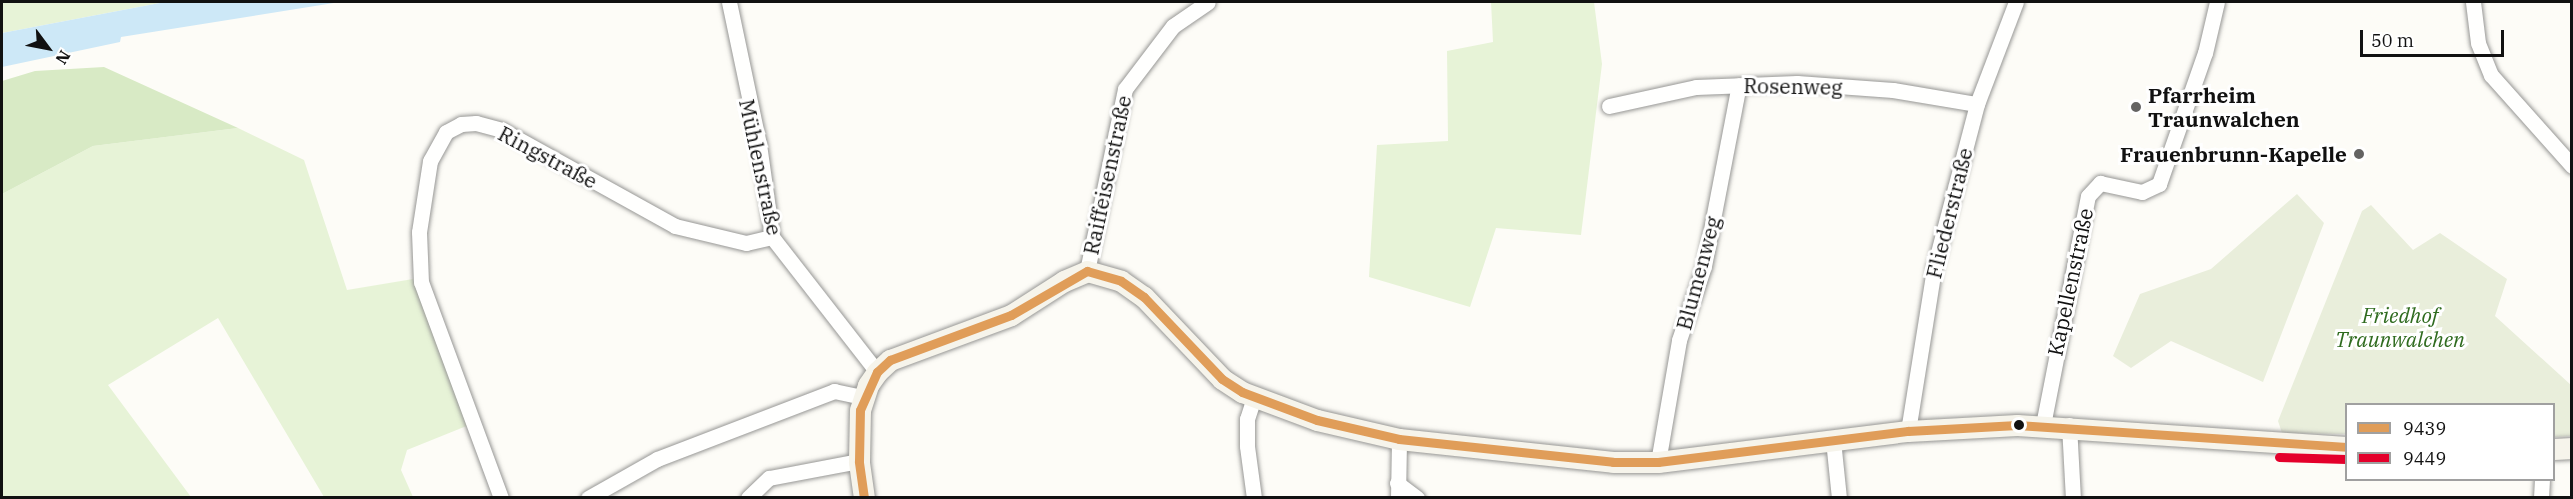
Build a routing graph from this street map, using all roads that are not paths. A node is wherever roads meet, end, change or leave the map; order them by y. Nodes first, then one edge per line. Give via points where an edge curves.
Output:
1 (729, 2) edge
2 (1208, 2) edge
3 (2016, 2) edge
4 (2217, 2) edge
5 (2473, 2) edge
6 (1739, 85) junction
7 (1977, 104) junction
8 (1609, 106) dead end
9 (2571, 166) edge
10 (772, 237) junction
11 (1087, 271) junction
12 (877, 372) junction
13 (863, 397) junction
14 (1254, 398) junction
15 (2043, 425) junction
16 (2069, 425) junction
17 (1908, 431) junction
18 (1400, 438) junction
19 (1833, 440) junction
20 (2345, 447) edge
21 (2555, 448) edge
22 (2571, 448) edge
23 (859, 460) junction
24 (1658, 462) junction
25 (2542, 481) edge
26 (1398, 490) edge
27 (501, 498) edge
28 (588, 498) edge
29 (748, 498) edge
30 (864, 498) edge
31 (1254, 498) edge
32 (1417, 498) edge
33 (1839, 498) edge
34 (2073, 498) edge
35 (2541, 498) edge

1 - 10 street, Mühlenstraße via 759,144
2 - 11 street, Raiffeisenstraße via 1173,26 1125,89
3 - 7 street, Fliederstraße
4 - 15 street, Kapellenstraße via 2205,53 2159,184 2142,192 2100,183 2088,196
5 - 9 street via 2478,43 2491,75
6 - 7 street, Rosenweg via 1797,83 1893,90
6 - 8 street, Rosenweg via 1696,87
6 - 24 street, Blumenweg via 1704,266 1679,340
7 - 17 street, Fliederstraße via 1934,267
10 - 12 street, Mühlenstraße
10 - 27 street, Ringstraße via 746,243 675,226 502,130 476,123 462,124 446,132 430,161 419,232 420,282
11 - 12 street, Raiffeisenstraße via 1011,315 890,360
11 - 14 street via 1107,275 1132,288 1222,379
12 - 13 street, Raiffeisenstraße
13 - 23 street, Raiffeisenstraße
13 - 28 street via 834,391 657,459
14 - 18 street via 1347,428
14 - 31 street via 1246,419
15 - 16 street
15 - 17 street
16 - 20 street via 2263,444
16 - 34 street
17 - 19 street
18 - 24 street via 1563,459
18 - 26 street
19 - 24 street
19 - 33 street
21 - 22 street
23 - 29 street via 769,478
23 - 30 street, Raiffeisenstraße
25 - 35 street
26 - 32 street

